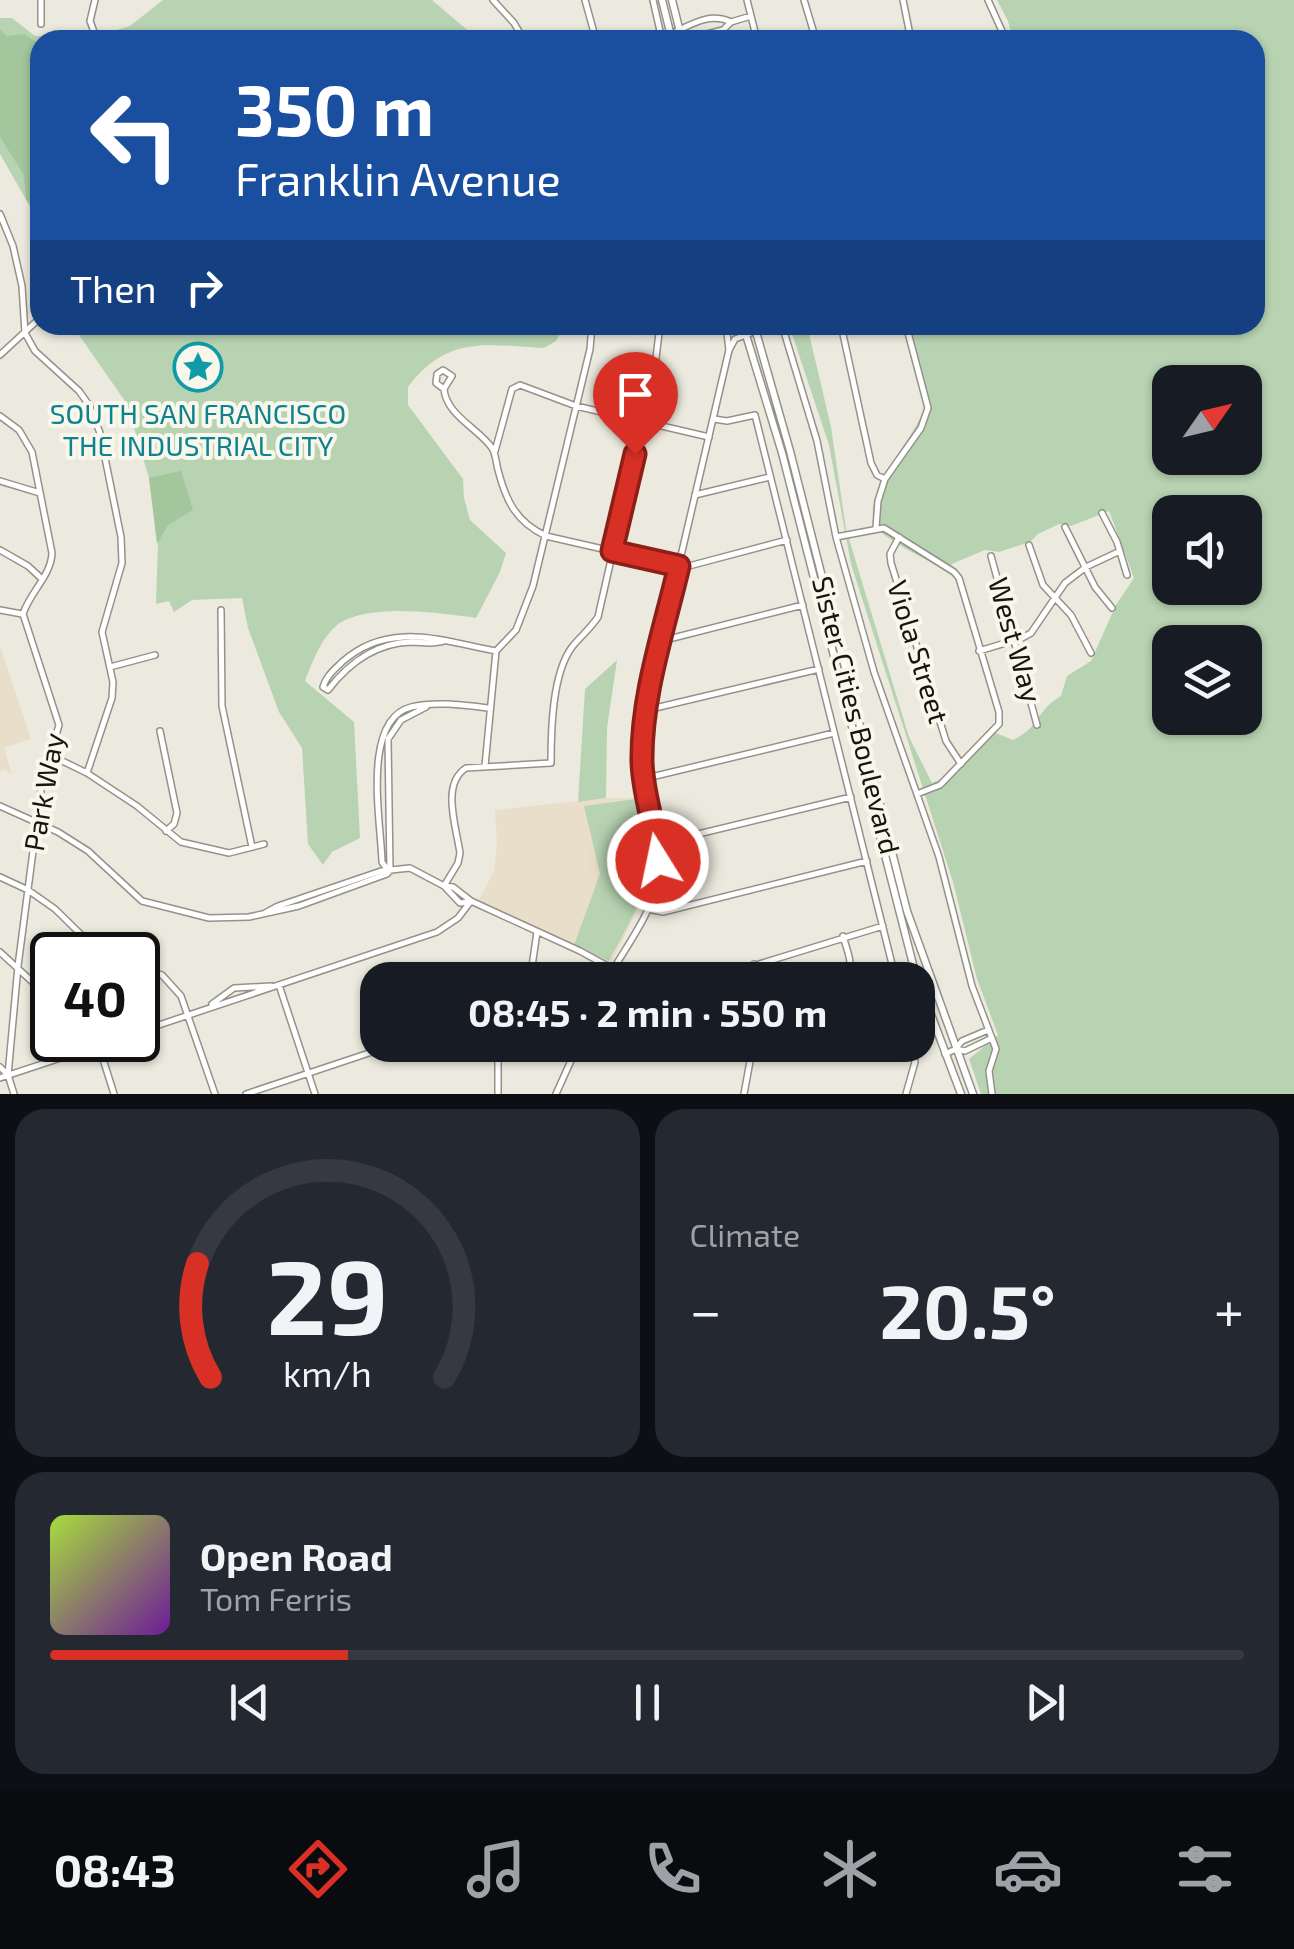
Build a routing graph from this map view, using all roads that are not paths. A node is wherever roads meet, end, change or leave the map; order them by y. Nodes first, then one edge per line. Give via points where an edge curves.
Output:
1 (41, 0) edge
2 (95, 0) edge
3 (493, 0) edge
4 (585, 0) edge
5 (654, 0) edge
6 (662, 0) edge
7 (672, 0) edge
8 (746, 0) edge
9 (804, 0) edge
10 (903, 0) edge
11 (988, 0) edge
12 (751, 16) junction
13 (731, 22) junction
14 (41, 24) dead end
15 (679, 27) junction
16 (93, 30) edge
17 (518, 30) edge
18 (593, 30) edge
19 (660, 30) edge
20 (669, 30) edge
21 (677, 30) edge
22 (680, 30) edge
23 (723, 30) edge
24 (754, 30) edge
25 (813, 30) edge
26 (909, 30) edge
27 (1002, 30) edge
28 (0, 214) edge
29 (30, 328) edge
30 (25, 333) junction
31 (590, 335) edge
32 (659, 335) edge
33 (727, 335) edge
34 (739, 335) edge
35 (746, 335) edge
36 (757, 335) edge
37 (785, 335) edge
38 (842, 335) edge
39 (909, 335) edge
40 (729, 350) junction
41 (0, 355) edge
42 (444, 389) dead end
43 (576, 406) junction
44 (0, 416) edge
45 (714, 419) junction
46 (642, 422) junction
47 (709, 438) junction
48 (495, 451) junction
49 (770, 477) junction
50 (885, 479) junction
51 (0, 482) edge
52 (40, 493) junction
53 (695, 495) junction
54 (1102, 513) dead end
55 (876, 527) junction
56 (1065, 527) dead end
57 (546, 536) junction
58 (836, 537) junction
59 (898, 537) junction
60 (786, 540) junction
61 (1030, 546) dead end
62 (0, 550) edge
63 (1120, 550) junction
64 (612, 551) junction
65 (991, 556) dead end
66 (679, 566) junction
67 (1086, 567) junction
68 (1127, 575) dead end
69 (42, 579) junction
70 (1054, 597) junction
71 (803, 605) junction
72 (1112, 608) dead end
73 (0, 610) edge
74 (220, 610) dead end
75 (22, 614) junction
76 (661, 641) junction
77 (1012, 642) junction
78 (496, 651) junction
79 (980, 651) junction
80 (1090, 653) dead end
81 (155, 655) dead end
82 (348, 662) junction
83 (110, 666) junction
84 (818, 669) junction
85 (646, 707) junction
86 (488, 708) junction
87 (1037, 726) dead end
88 (160, 731) dead end
89 (835, 733) junction
90 (50, 755) junction
91 (961, 764) junction
92 (484, 766) junction
93 (87, 773) junction
94 (643, 779) junction
95 (916, 794) junction
96 (851, 797) junction
97 (0, 806) edge
98 (37, 821) junction
99 (166, 831) junction
100 (264, 844) dead end
101 (657, 844) junction
102 (252, 847) junction
103 (867, 861) junction
104 (390, 872) junction
105 (0, 876) edge
106 (444, 886) junction
107 (28, 890) junction
108 (471, 901) junction
109 (648, 909) junction
110 (882, 926) junction
111 (79, 932) edge
112 (538, 932) junction
113 (843, 936) junction
114 (0, 952) edge
115 (533, 962) edge
116 (597, 962) edge
117 (618, 962) edge
118 (760, 962) edge
119 (850, 962) edge
120 (891, 962) edge
121 (913, 962) edge
122 (18, 966) junction
123 (160, 974) edge
124 (30, 978) edge
125 (279, 985) junction
126 (188, 1014) junction
127 (160, 1024) edge
128 (935, 1027) edge
129 (988, 1030) junction
130 (992, 1038) junction
131 (956, 1049) junction
132 (945, 1054) junction
133 (360, 1056) edge
134 (46, 1062) edge
135 (104, 1062) edge
136 (498, 1062) edge
137 (570, 1062) edge
138 (750, 1062) edge
139 (914, 1062) edge
140 (0, 1067) edge
141 (308, 1074) junction
142 (8, 1076) junction
143 (0, 1078) edge
144 (14, 1094) edge
145 (114, 1094) edge
146 (214, 1094) edge
147 (246, 1094) edge
148 (316, 1094) edge
149 (498, 1094) edge
150 (556, 1094) edge
151 (744, 1094) edge
152 (906, 1094) edge
153 (961, 1094) edge
154 (973, 1094) edge
155 (992, 1094) edge

1 - 14 street
2 - 16 street
3 - 17 street
4 - 18 street
5 - 19 street
6 - 20 main road
7 - 15 main road
8 - 12 street
9 - 25 street
10 - 26 street
11 - 27 street
12 - 13 street
12 - 24 street
13 - 15 street via 720,17
13 - 23 street
15 - 21 street
15 - 22 main road
28 - 30 street via 22,286
29 - 30 street
30 - 41 street
30 - 83 street via 34,351 79,391 100,433 121,537 122,563 102,632
31 - 43 street
32 - 46 street
33 - 40 street
34 - 40 street
35 - 121 main road, Sister Cities Boulevard
36 - 131 main road, Sister Cities Boulevard via 906,911
37 - 58 street
38 - 50 street via 871,463
39 - 50 street via 928,408
40 - 45 street
42 - 48 street via 453,409
43 - 46 street
43 - 48 street via 520,385 512,390
43 - 57 street
44 - 52 street via 25,437
45 - 47 street
45 - 49 street via 755,415
46 - 47 street
46 - 64 street
47 - 53 street
48 - 57 street via 515,514
49 - 53 street
49 - 60 street
50 - 55 street
51 - 52 street
52 - 69 street via 52,553
53 - 66 street
54 - 63 street
55 - 58 street
55 - 59 street
56 - 67 street
57 - 64 street
57 - 78 street via 516,630
58 - 95 street
59 - 79 street via 954,572
59 - 91 street, Viola Street via 891,562 946,742
60 - 66 street
60 - 71 street
61 - 70 street
62 - 69 street
63 - 67 street
63 - 68 street
64 - 66 street
64 - 92 street via 598,617 562,665 551,763
65 - 77 street, West Way
66 - 76 street
67 - 70 street
67 - 72 street
69 - 75 street
70 - 77 street via 1031,632
70 - 80 street via 1072,614
71 - 76 street
71 - 84 street
73 - 75 street
74 - 102 street via 222,706
75 - 90 street, Park Way via 59,725
76 - 85 street
77 - 79 street
77 - 87 street, West Way
78 - 82 street via 420,635 392,637 364,647
78 - 86 street
79 - 91 street via 1000,718
81 - 83 street
82 - 82 street via 326,678 325,690
83 - 93 street via 112,698
84 - 85 street
84 - 89 street
85 - 94 street
86 - 92 street
86 - 104 street via 410,707 381,735 382,862
88 - 99 street via 177,813
89 - 94 street
89 - 96 street
90 - 93 street
90 - 98 street, Park Way
91 - 95 street via 940,785
92 - 106 street via 466,768 453,781 460,852
93 - 99 street
94 - 101 street
95 - 129 street
96 - 101 street
96 - 103 street
97 - 98 street
98 - 104 street via 88,851 142,902 209,918 265,913
98 - 107 street, Park Way
99 - 102 street via 217,852
100 - 102 street
101 - 109 street via 658,879
103 - 109 street via 663,912
103 - 110 street
104 - 106 street via 410,868
105 - 107 street
106 - 108 street
107 - 111 street
107 - 122 street, Park Way
108 - 112 street
108 - 125 street via 436,932
109 - 117 street
110 - 113 street
110 - 120 street
112 - 115 street
112 - 116 street
113 - 118 street
113 - 119 street
114 - 122 street
122 - 124 street
122 - 142 street, Park Way
123 - 126 street via 174,984
125 - 126 street via 234,988
125 - 141 street
126 - 127 street
126 - 146 street
128 - 132 main road, Sister Cities Boulevard
129 - 130 street
129 - 131 street
130 - 131 street
130 - 155 street
131 - 132 street
131 - 154 main road, Sister Cities Boulevard
132 - 153 main road, Sister Cities Boulevard
133 - 141 street
134 - 142 street
135 - 145 street
136 - 149 street
137 - 150 street
138 - 151 street
139 - 152 street
140 - 142 street
141 - 147 street
141 - 148 street
142 - 143 street
142 - 144 street

